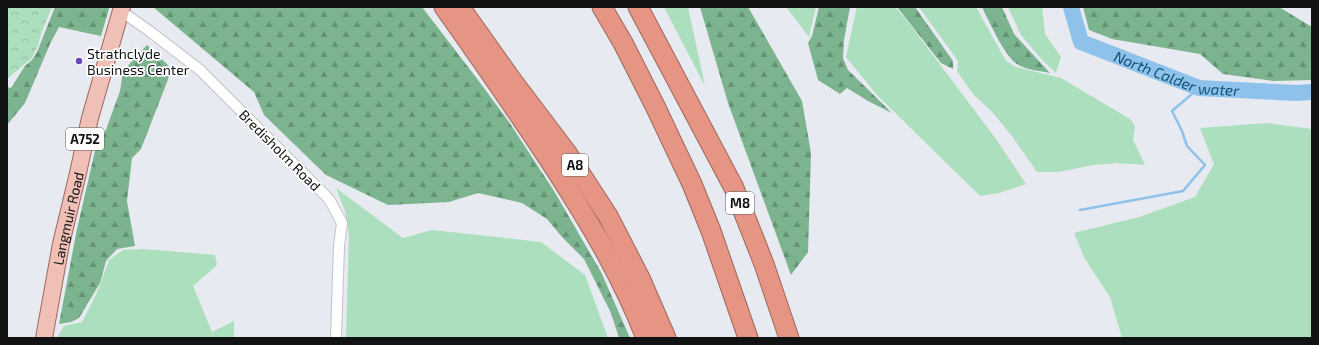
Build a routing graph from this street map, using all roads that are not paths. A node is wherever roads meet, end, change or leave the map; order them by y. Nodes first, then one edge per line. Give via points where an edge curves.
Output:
1 (444, 7) edge
2 (460, 7) edge
3 (602, 7) edge
4 (638, 7) edge
5 (122, 9) edge
6 (674, 74) junction
7 (44, 338) edge
8 (336, 338) edge
9 (646, 338) edge
10 (666, 338) edge
11 (748, 338) edge
12 (779, 338) edge
13 (789, 338) edge

1 - 9 highway, A8 via 533,135 592,227 621,281
2 - 10 highway, A8 via 567,153 600,203 640,278
3 - 11 highway, M8 via 655,106 692,184
4 - 6 highway, M8
5 - 7 main road, Langmuir Road / A752 via 90,118 61,244
5 - 8 street, Bredisholm Road via 200,70 329,199 342,223
6 - 12 highway, M8 via 727,191
6 - 13 highway, M8 via 737,195

